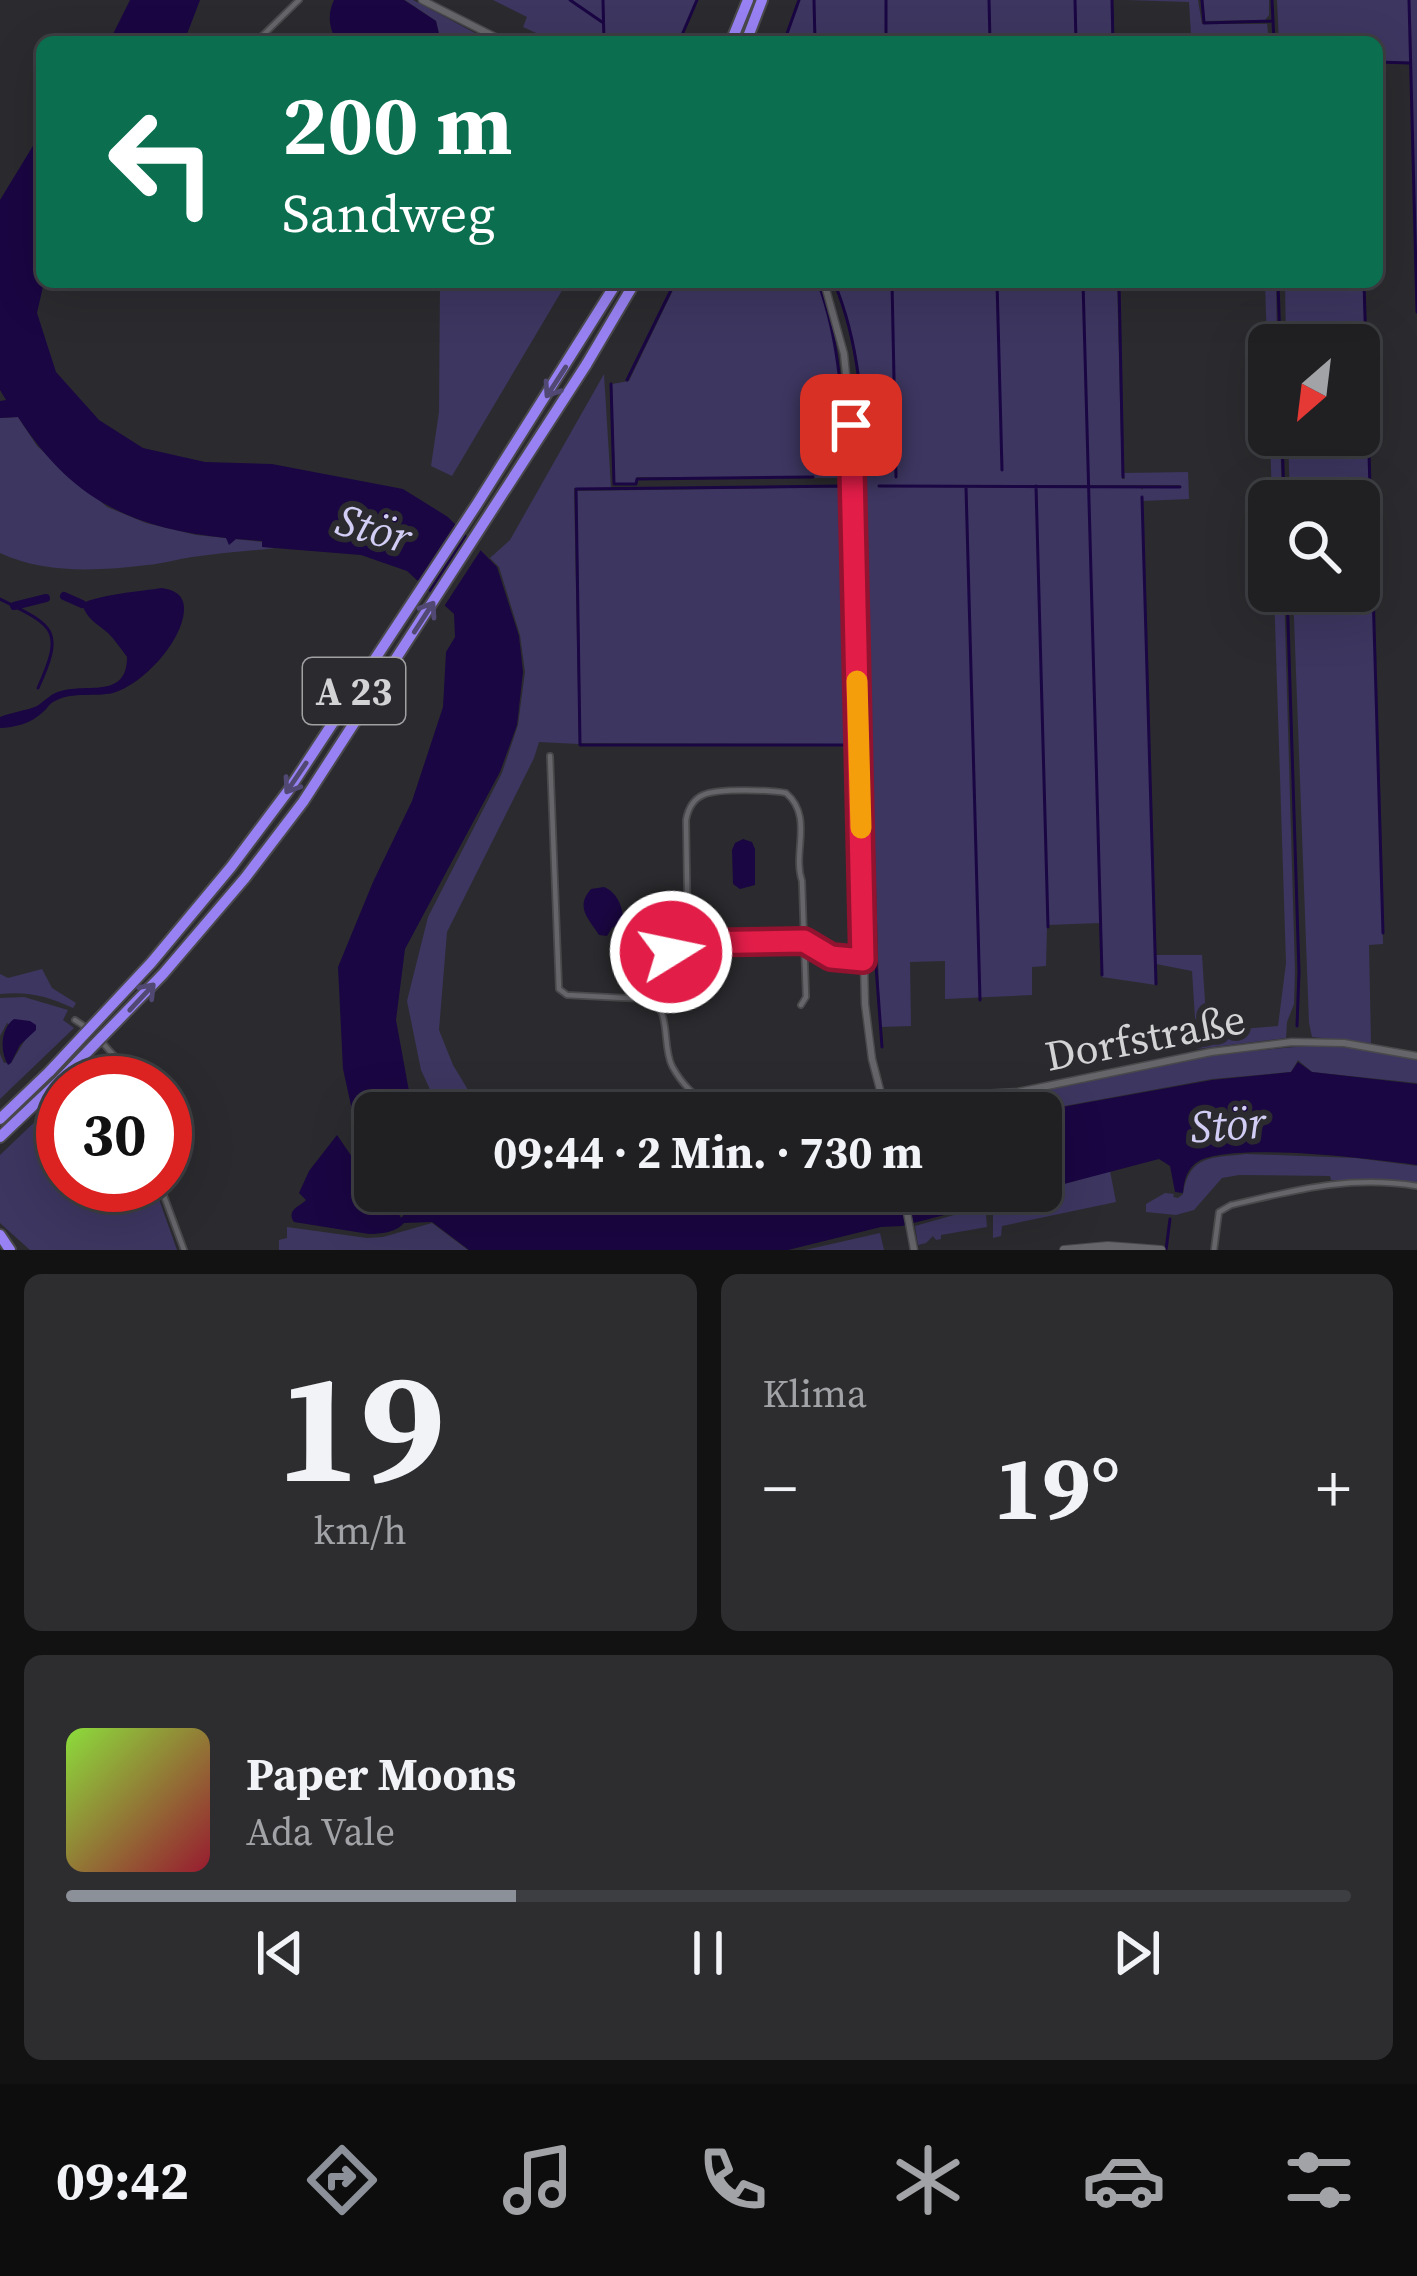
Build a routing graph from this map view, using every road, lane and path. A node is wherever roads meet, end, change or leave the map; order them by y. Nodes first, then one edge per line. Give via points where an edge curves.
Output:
1 (299, 0) edge
2 (422, 0) edge
3 (748, 0) edge
4 (762, 0) edge
5 (262, 36) edge
6 (493, 36) edge
7 (733, 36) edge
8 (748, 36) edge
9 (613, 288) edge
10 (631, 288) edge
11 (826, 288) edge
12 (550, 756) dead end
13 (804, 941) junction
14 (688, 943) junction
15 (863, 960) junction
16 (653, 999) junction
17 (800, 1005) dead end
18 (75, 1020) dead end
19 (72, 1056) edge
20 (76, 1056) edge
21 (113, 1056) edge
22 (1417, 1056) edge
23 (36, 1091) edge
24 (688, 1092) edge
25 (881, 1092) edge
26 (1018, 1092) edge
27 (36, 1097) edge
28 (0, 1119) edge
29 (0, 1137) edge
30 (1417, 1186) edge
31 (170, 1212) edge
32 (907, 1212) edge
33 (0, 1235) edge
34 (1096, 1248) edge
35 (10, 1250) edge
36 (184, 1250) edge
37 (914, 1250) edge
38 (1064, 1250) edge
39 (1161, 1250) edge
40 (1214, 1250) edge

1 - 5 street
2 - 6 street
3 - 7 highway
4 - 8 highway
9 -> 19 highway, A 23, bridge via 288,791
20 -> 10 highway, A 23, bridge via 163,974 303,802
11 - 15 street via 844,354 851,425
12 - 16 street via 559,989
13 - 14 street
13 - 14 street via 801,814 778,791 710,793 688,809
13 - 15 street via 831,957
13 - 17 street
14 - 16 street via 666,959
15 - 25 street
16 - 24 street
18 - 21 street
22 - 26 street, Dorfstraße via 1292,1042
23 - 28 highway, A 23
27 - 29 highway, A 23
30 - 40 street via 1336,1182 1231,1205 1219,1212
31 - 36 street
32 - 37 street
33 - 35 highway
34 - 38 main road
34 - 39 main road

